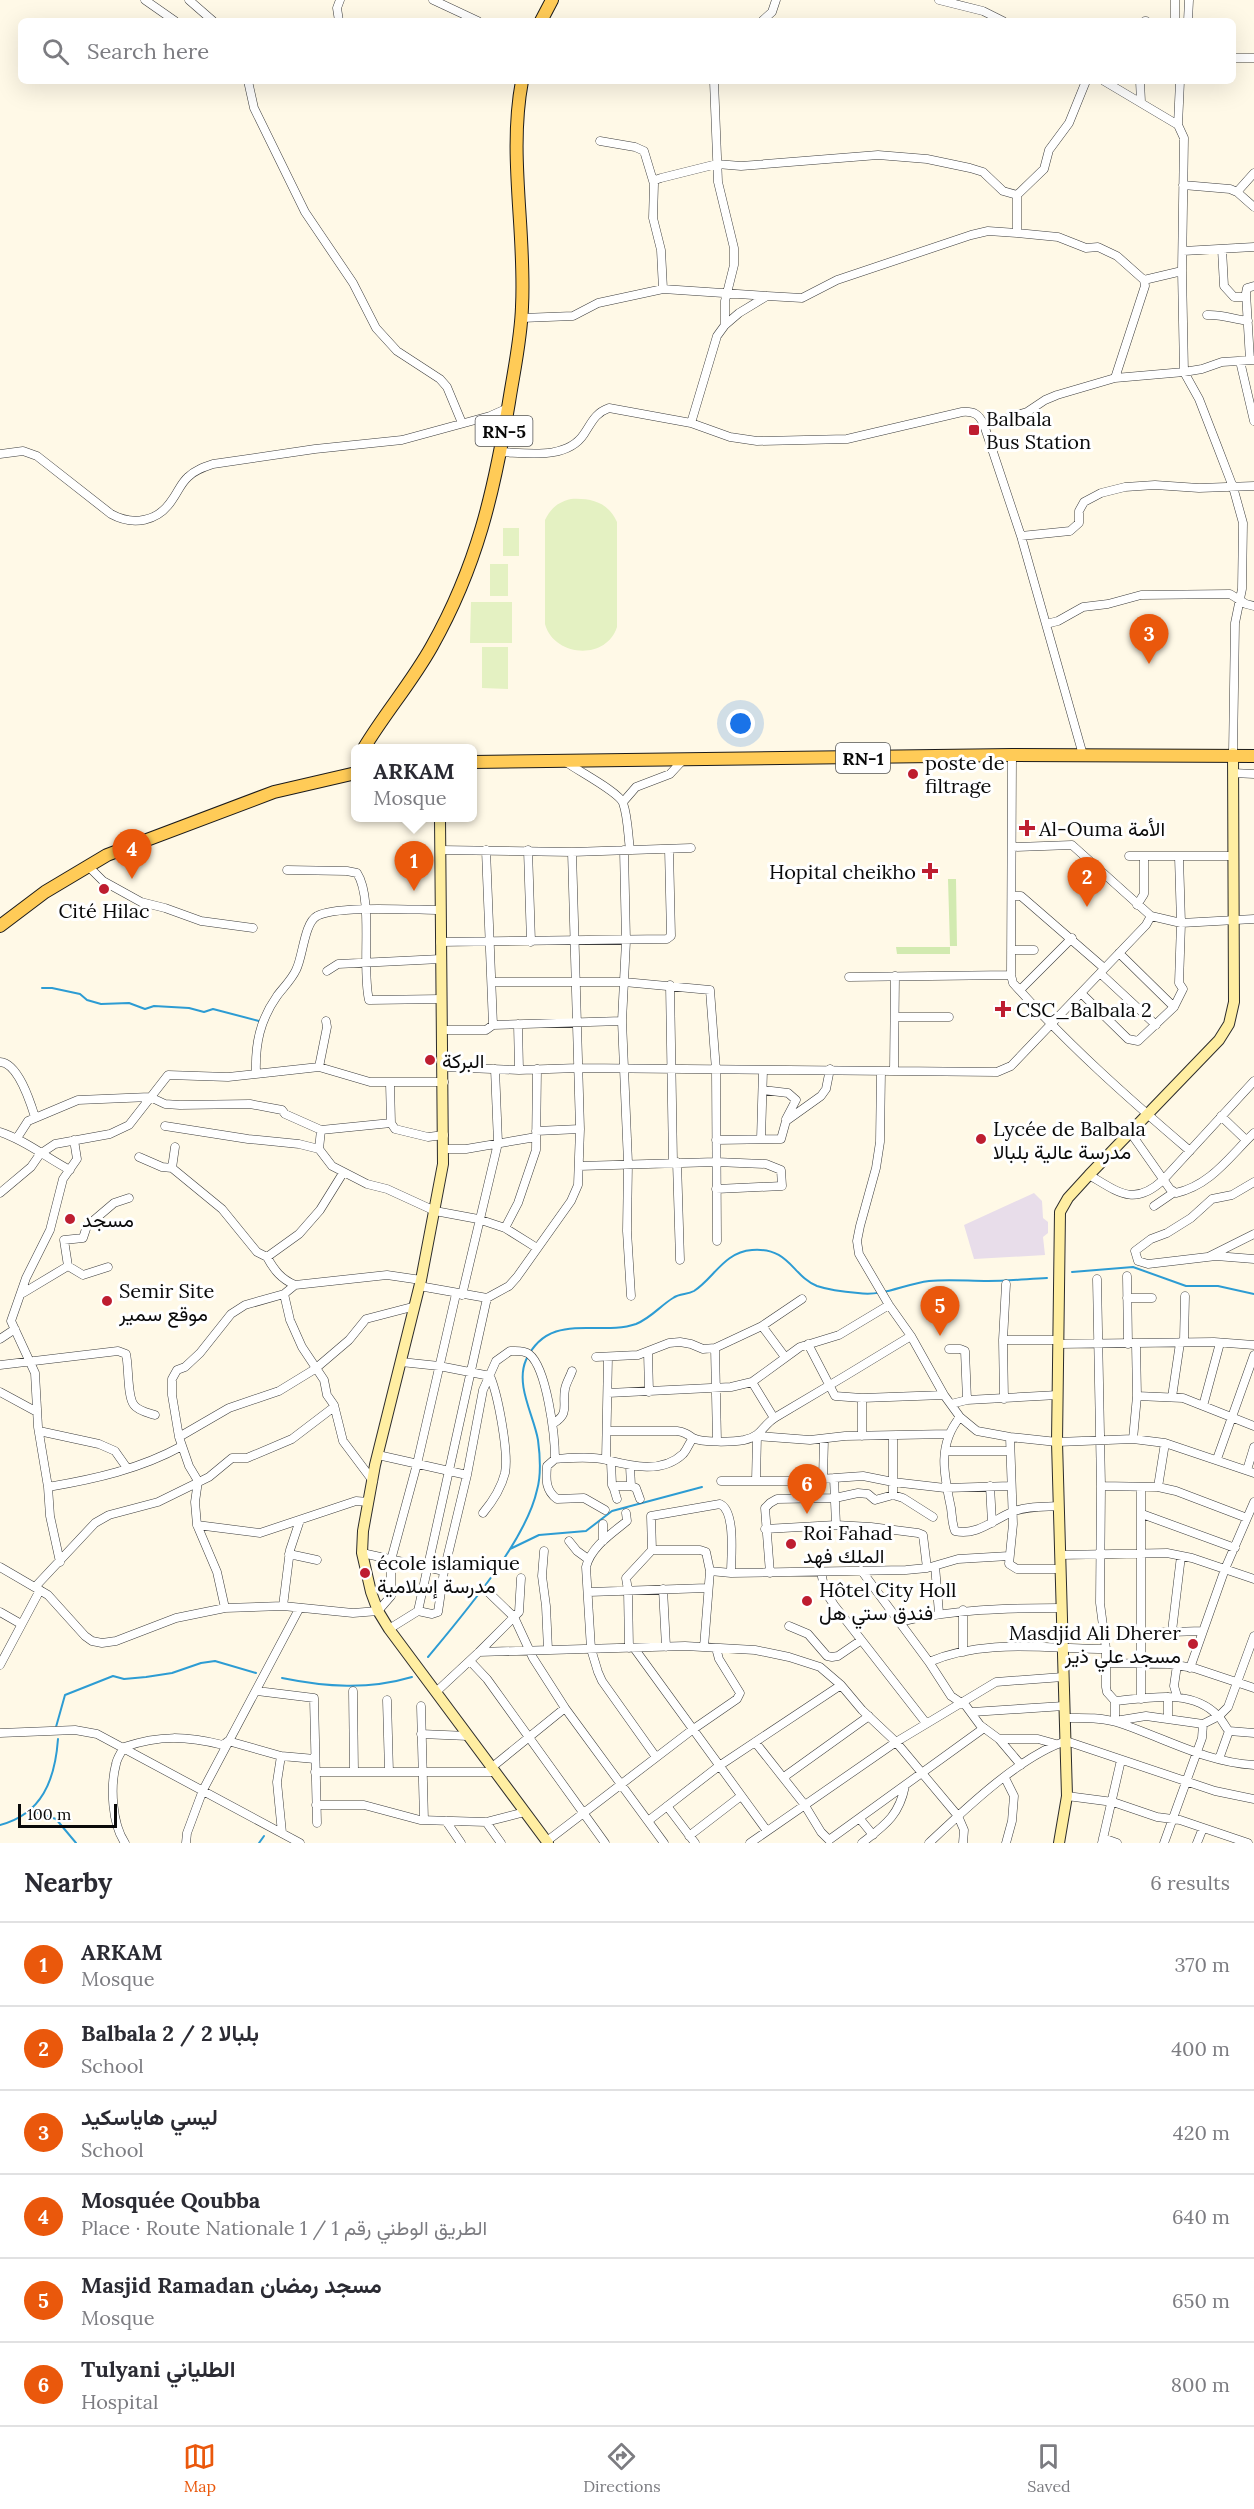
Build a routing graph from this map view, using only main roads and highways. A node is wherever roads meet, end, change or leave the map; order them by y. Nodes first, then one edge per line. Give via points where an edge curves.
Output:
1 (552, 0) edge
2 (543, 18) edge
3 (522, 84) edge
4 (367, 744) edge
5 (1233, 754) junction
6 (1254, 756) edge
7 (477, 762) edge
8 (351, 774) edge
9 (440, 822) edge
10 (0, 926) edge
11 (548, 1842) edge
12 (1059, 1843) edge

1 - 2 main road
3 - 4 main road, RN-5 via 517,135 522,318 501,452 484,526 450,610 422,663
5 - 6 main road, RN-1
5 - 7 main road, RN-1
5 - 12 main road via 1234,1002 1229,1024 1219,1040 1089,1174 1060,1212 1058,1442 1064,1712 1061,1743 1067,1796
8 - 10 main road via 274,792 107,855 45,892
9 - 11 main road via 444,1149 420,1283 378,1455 362,1553 378,1611 389,1629

